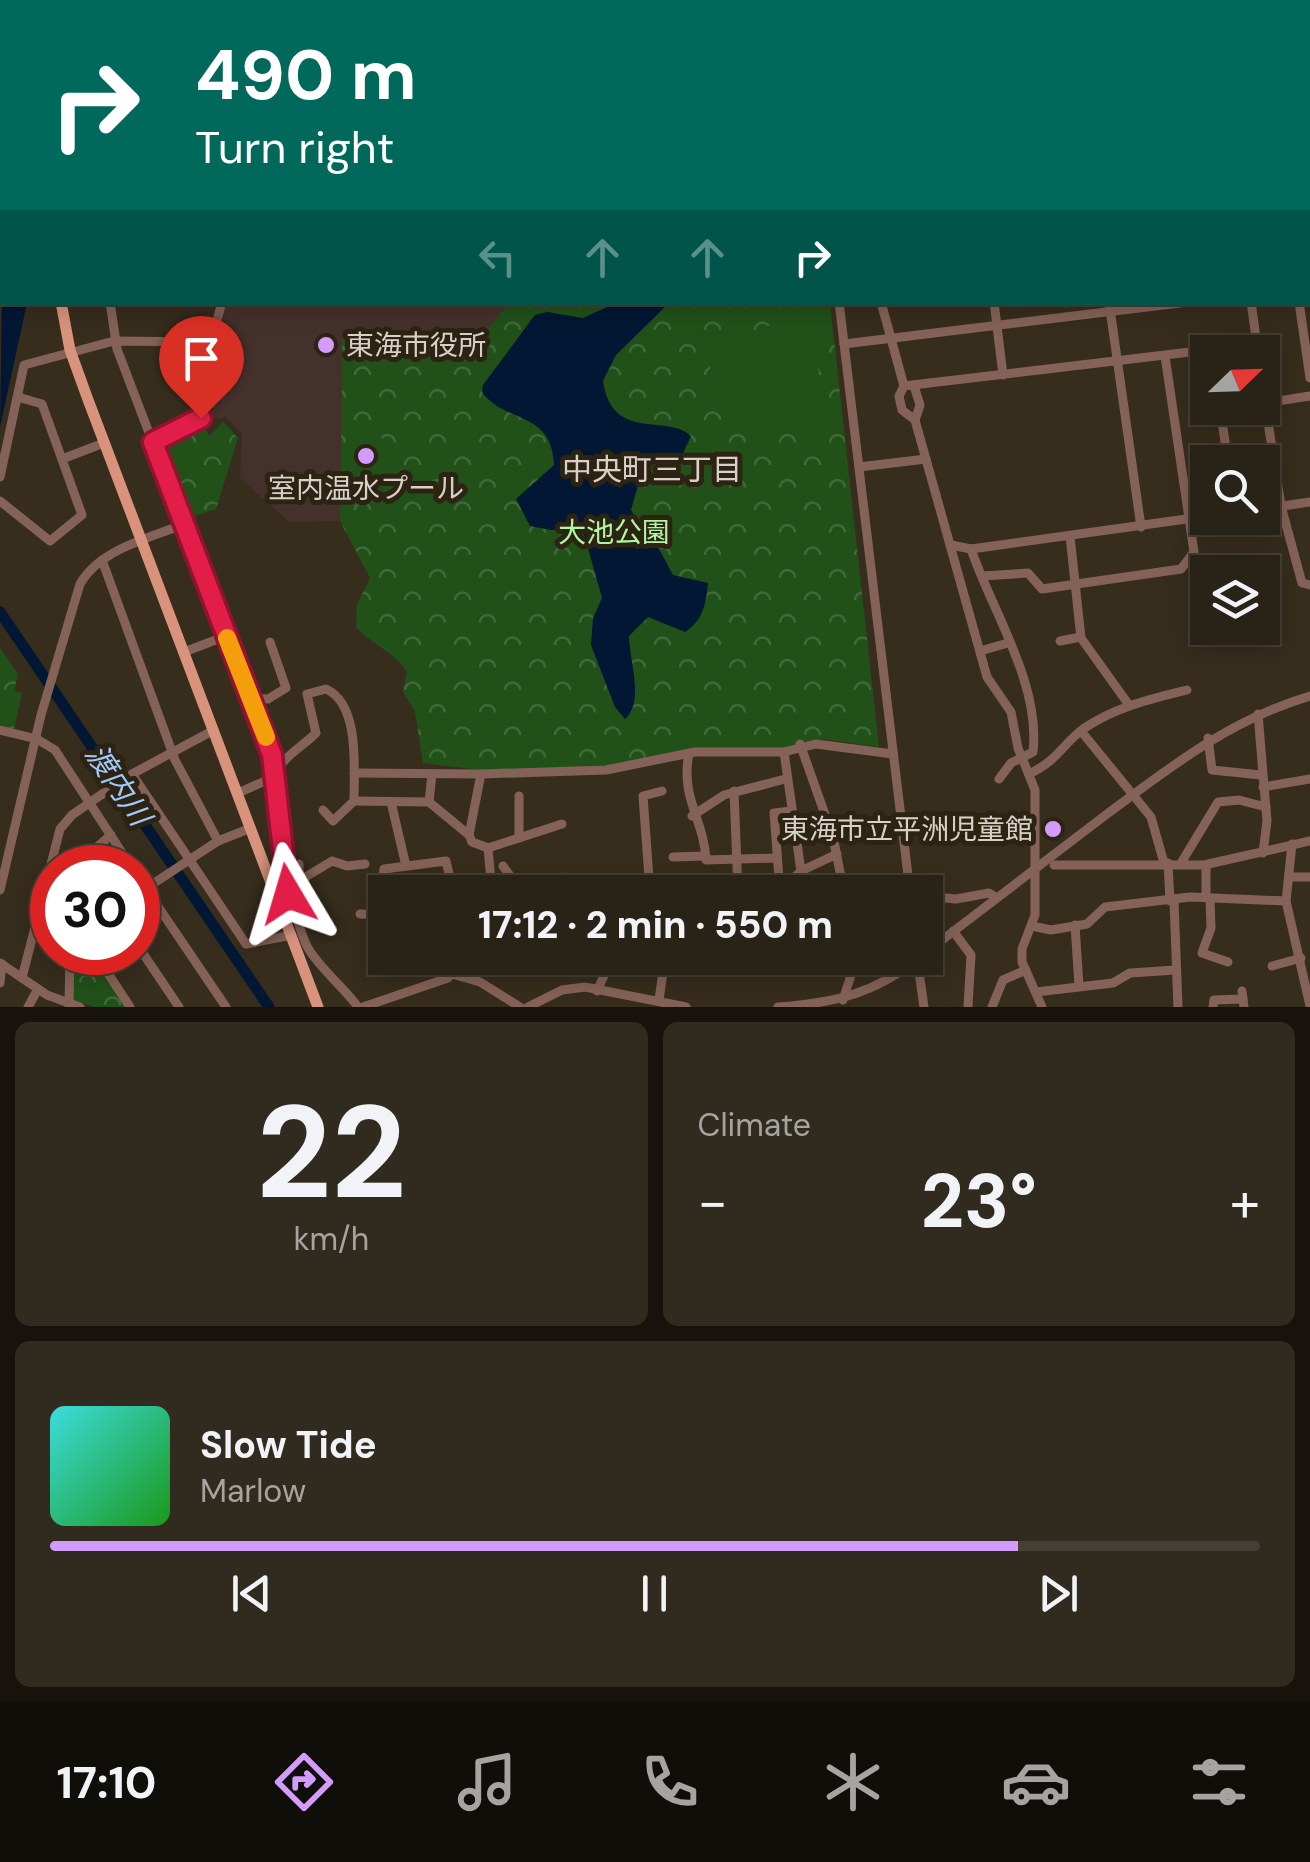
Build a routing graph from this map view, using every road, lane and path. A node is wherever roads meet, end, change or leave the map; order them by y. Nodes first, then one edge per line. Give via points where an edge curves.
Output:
1 (62, 305) edge
2 (110, 305) edge
3 (221, 305) edge
4 (840, 305) edge
5 (882, 305) edge
6 (994, 305) edge
7 (1141, 305) edge
8 (1250, 305) edge
9 (1299, 305) edge
10 (1110, 307) edge
11 (996, 326) junction
12 (1255, 335) edge
13 (892, 338) junction
14 (114, 341) junction
15 (211, 342) junction
16 (844, 344) junction
17 (70, 350) junction
18 (1190, 353) edge
19 (1165, 356) junction
20 (1118, 362) junction
21 (1004, 375) junction
22 (1310, 378) edge
23 (909, 386) junction
24 (1310, 396) edge
25 (18, 398) junction
26 (1280, 401) edge
27 (915, 420) junction
28 (153, 442) junction
29 (104, 443) junction
30 (62, 459) junction
31 (926, 459) junction
32 (859, 467) junction
33 (0, 477) edge
34 (0, 501) edge
35 (1310, 502) edge
36 (1280, 506) joint
37 (1190, 518) joint
38 (184, 524) junction
39 (1141, 527) junction
40 (1192, 535) edge
41 (1070, 536) junction
42 (142, 542) junction
43 (950, 545) junction
44 (971, 548) junction
45 (102, 560) junction
46 (983, 576) junction
47 (1075, 585) junction
48 (1310, 585) edge
49 (226, 636) junction
50 (1080, 637) junction
51 (270, 642) dead end
52 (1060, 642) dead end
53 (1008, 643) junction
54 (980, 651) junction
55 (184, 652) junction
56 (1188, 690) dead end
57 (1310, 696) edge
58 (251, 698) junction
59 (1128, 705) junction
60 (1258, 714) junction
61 (0, 730) edge
62 (214, 730) junction
63 (1080, 731) junction
64 (1208, 738) junction
65 (36, 739) junction
66 (800, 744) junction
67 (172, 750) junction
68 (784, 752) junction
69 (690, 753) junction
70 (893, 754) junction
71 (1022, 758) junction
72 (354, 772) junction
73 (432, 774) junction
74 (481, 774) junction
75 (1029, 774) junction
76 (1262, 775) junction
77 (274, 777) junction
78 (785, 779) junction
79 (999, 779) dead end
80 (1310, 779) edge
81 (1263, 787) junction
82 (108, 790) dead end
83 (734, 791) junction
84 (662, 792) dead end
85 (238, 793) junction
86 (1132, 795) junction
87 (519, 796) dead end
88 (354, 801) junction
89 (89, 802) junction
90 (390, 802) junction
91 (430, 802) junction
92 (1266, 806) junction
93 (323, 810) dead end
94 (792, 810) junction
95 (692, 816) junction
96 (562, 824) dead end
97 (251, 828) junction
98 (111, 835) junction
99 (469, 835) junction
100 (519, 838) junction
101 (218, 841) junction
102 (1310, 842) edge
103 (1292, 844) junction
104 (99, 845) edge
105 (117, 845) edge
106 (488, 848) junction
107 (837, 854) junction
108 (1263, 854) junction
109 (706, 856) junction
110 (673, 857) dead end
111 (778, 858) junction
112 (187, 861) junction
113 (736, 861) junction
114 (1166, 863) junction
115 (1181, 863) junction
116 (298, 864) dead end
117 (365, 864) dead end
118 (1054, 864) dead end
119 (1206, 865) junction
120 (406, 866) junction
121 (503, 866) dead end
122 (1033, 870) junction
123 (801, 871) junction
124 (382, 875) edge
125 (450, 875) edge
126 (490, 875) edge
127 (508, 875) edge
128 (648, 875) edge
129 (737, 875) edge
130 (781, 875) edge
131 (797, 875) edge
132 (841, 875) edge
133 (908, 875) edge
134 (1290, 877) junction
135 (1310, 878) edge
136 (160, 880) edge
137 (299, 882) junction
138 (287, 888) junction
139 (0, 890) edge
140 (943, 896) edge
141 (994, 896) junction
142 (1208, 897) junction
143 (1172, 901) junction
144 (1286, 901) junction
145 (160, 910) edge
146 (360, 914) dead end
147 (368, 914) edge
148 (1032, 926) junction
149 (1076, 926) junction
150 (954, 931) junction
151 (292, 935) junction
152 (943, 939) edge
153 (1301, 958) junction
154 (1228, 962) dead end
155 (1, 963) edge
156 (1272, 966) dead end
157 (1026, 970) junction
158 (1176, 970) junction
159 (71, 975) edge
160 (109, 975) edge
161 (157, 975) edge
162 (449, 975) edge
163 (456, 975) edge
164 (476, 975) edge
165 (605, 975) edge
166 (663, 975) edge
167 (852, 975) edge
168 (896, 975) edge
169 (920, 975) edge
170 (22, 978) junction
171 (473, 979) junction
172 (0, 983) edge
173 (1078, 986) junction
174 (38, 988) junction
175 (598, 991) junction
176 (1036, 992) junction
177 (1243, 999) edge
178 (659, 1000) junction
179 (842, 1004) edge
180 (73, 1006) edge
181 (1310, 1006) edge
182 (28, 1007) edge
183 (130, 1007) edge
184 (179, 1007) edge
185 (226, 1007) edge
186 (318, 1007) edge
187 (361, 1007) edge
188 (520, 1007) edge
189 (528, 1007) edge
190 (686, 1007) edge
191 (781, 1007) edge
192 (924, 1007) edge
193 (968, 1007) edge
194 (992, 1007) edge
195 (1042, 1007) edge
196 (1178, 1007) edge
197 (1212, 1007) edge

1 - 17 main road
2 - 14 street
3 - 15 street
4 - 16 street
5 - 13 street
6 - 11 street
7 - 10 street
8 - 12 street
9 - 22 street
10 - 11 street
10 - 20 street
11 - 13 street
11 - 21 street
13 - 16 street
13 - 23 street
14 - 15 street
14 - 17 street
14 - 28 street
15 - 28 street via 201,418
16 - 32 street
17 - 25 street via 24,364
17 - 29 main road
18 - 19 street
19 - 20 street
19 - 37 street
20 - 21 street
20 - 39 street
21 - 23 street
23 - 27 street via 920,404
23 - 27 street via 898,396
24 - 26 street
25 - 30 street via 42,404
25 - 33 street
27 - 31 street
28 - 38 street
29 - 30 street
29 - 42 main road
30 - 34 street via 82,514 50,541
31 - 32 street
31 - 43 street
32 - 70 street
35 - 36 street
36 - 48 street via 1302,583
37 - 39 street
38 - 42 street
38 - 49 street
39 - 41 street
40 - 47 street via 1194,552 1181,569
41 - 44 street
41 - 47 street
42 - 45 street
42 - 55 main road
43 - 44 street
43 - 54 street
44 - 46 street
45 - 65 street via 80,584
45 - 67 street
46 - 47 street via 1028,574 1042,589
46 - 53 street
47 - 50 street
49 - 55 street
49 - 58 street
50 - 52 street
50 - 59 street
51 - 58 street via 286,688 268,699
53 - 54 street
53 - 71 street via 1032,726 1034,748
54 - 71 street via 990,684 1011,712
55 - 62 main road
56 - 59 street
57 - 60 street
58 - 77 street
59 - 63 street
60 - 64 street
60 - 76 street
61 - 65 street
62 - 67 street
62 - 85 main road
63 - 75 street via 1050,765
63 - 86 street
64 - 76 street via 1212,770
64 - 86 street
65 - 89 street via 54,750
65 - 139 street
66 - 68 street
66 - 70 street
66 - 107 street
67 - 101 street
67 - 112 street via 132,774
68 - 69 street
68 - 78 street
69 - 74 street via 606,770
69 - 95 street via 686,789
70 - 133 street
71 - 75 street
71 - 79 street
72 - 73 street
72 - 77 street via 343,702 315,689 306,698 316,732
72 - 88 street
73 - 74 street
73 - 91 street
74 - 99 street
75 - 122 street via 1035,794
76 - 81 street
77 - 85 street
77 - 138 street
78 - 83 street
78 - 94 street
80 - 81 street
81 - 92 street
82 - 89 street
83 - 95 street
83 - 113 street
84 - 128 street via 643,796
85 - 97 main road
86 - 114 street via 1151,817
86 - 122 street
87 - 100 street
88 - 90 street
88 - 93 street via 333,822
89 - 98 street
89 - 170 street via 65,821 55,841
90 - 91 street
90 - 120 street
91 - 99 street
92 - 108 street
92 - 115 street via 1218,802
94 - 111 street via 774,813
94 - 123 street
95 - 109 street
96 - 100 street
97 - 101 street
97 - 151 main road
98 - 104 street
98 - 105 street
99 - 106 street
100 - 106 street
101 - 112 street
102 - 103 street
103 - 108 street
103 - 134 street
106 - 126 street
107 - 123 street
107 - 132 street
108 - 119 street
109 - 110 street
109 - 113 street via 716,863
111 - 113 street
111 - 130 street
112 - 136 street
112 - 151 street via 246,944
113 - 129 street
114 - 115 street
114 - 118 street
114 - 143 street
115 - 119 street
116 - 137 street
117 - 137 street via 332,861
119 - 142 street
120 - 124 street
120 - 125 street via 448,862
121 - 127 street
122 - 141 street
122 - 148 street
123 - 131 street
134 - 135 street
134 - 144 street
137 - 138 street
138 - 187 street via 308,948
140 - 141 street
141 - 150 street
142 - 143 street
142 - 144 street
142 - 154 street via 1211,928 1202,954
143 - 149 street via 1105,907
143 - 158 street
144 - 153 street
145 - 185 street
146 - 147 street
148 - 149 street
148 - 157 street via 1022,950
149 - 173 street
150 - 152 street
150 - 193 street via 972,955
151 - 186 main road
153 - 156 street
153 - 181 street
155 - 170 street
155 - 172 street
157 - 176 street
157 - 194 street via 1003,980
158 - 173 street
158 - 196 street
159 - 180 street
160 - 183 street
161 - 184 street
162 - 187 street
163 - 171 street
164 - 171 street
165 - 175 street
166 - 178 street
167 - 179 street
168 - 179 street
169 - 192 street
170 - 174 street
171 - 188 street
173 - 176 street
174 - 180 street
174 - 182 street
175 - 178 street
175 - 189 street via 562,990
176 - 195 street
177 - 197 street via 1214,1000
178 - 190 street
179 - 191 street

